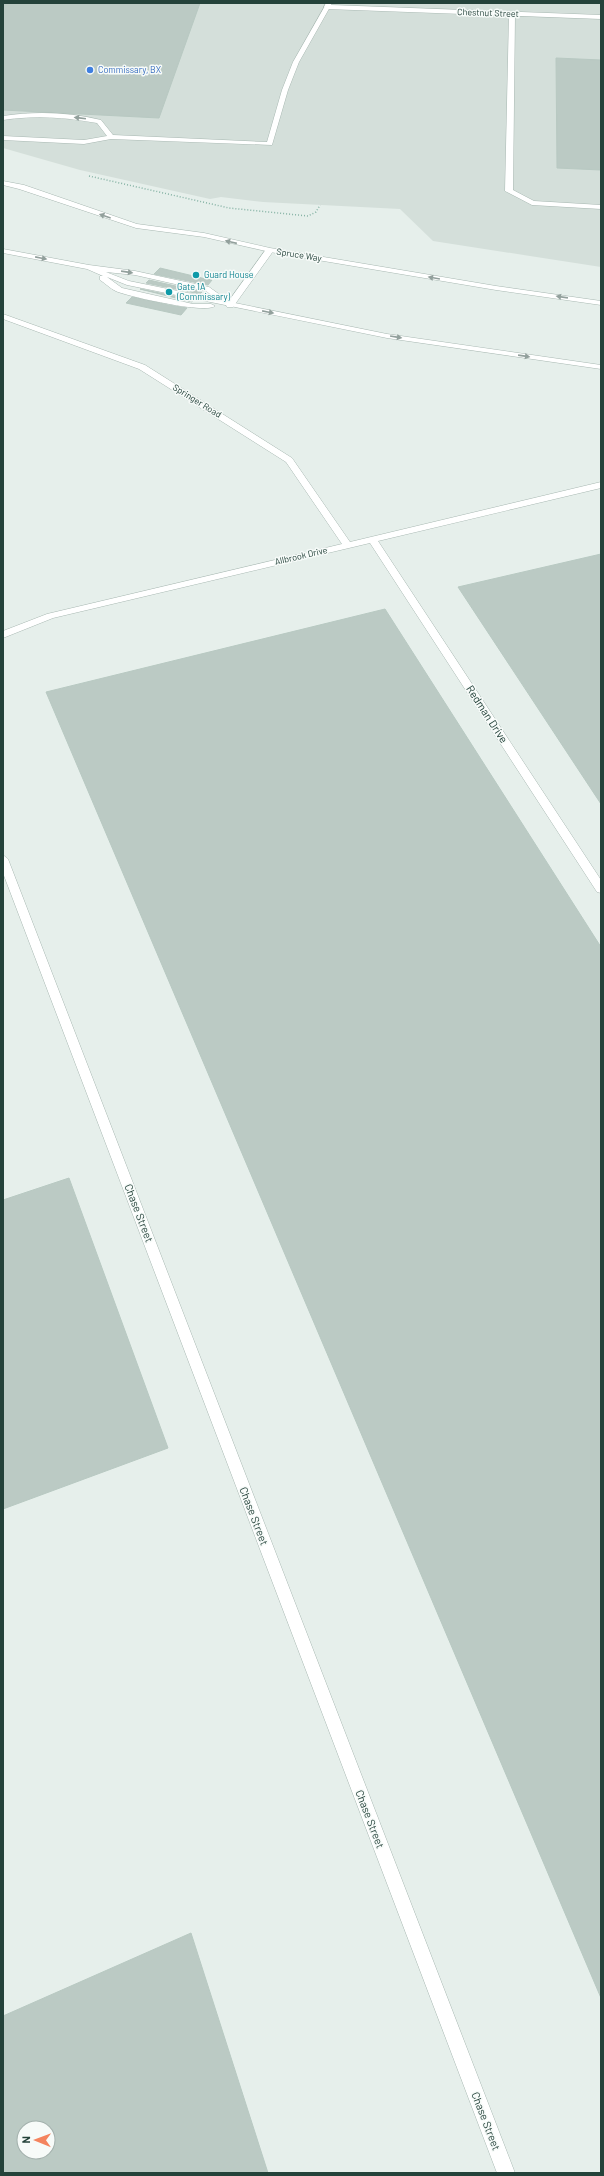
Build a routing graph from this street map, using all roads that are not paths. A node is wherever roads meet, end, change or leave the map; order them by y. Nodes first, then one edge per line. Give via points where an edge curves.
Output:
1 (328, 5) edge
2 (512, 14) junction
3 (601, 17) edge
4 (3, 118) edge
5 (110, 137) junction
6 (3, 138) edge
7 (3, 183) edge
8 (601, 207) edge
9 (270, 250) junction
10 (3, 251) edge
11 (89, 267) junction
12 (601, 303) edge
13 (230, 305) junction
14 (3, 316) edge
15 (601, 367) edge
16 (601, 485) edge
17 (372, 539) junction
18 (348, 545) junction
19 (3, 635) edge
20 (3, 859) edge
21 (601, 889) edge
22 (506, 2173) edge

1 - 2 street, Chestnut Street
1 - 5 street via 296,62 285,90 270,144
2 - 3 street, Chestnut Street
2 - 8 street via 509,192 532,203
5 -> 4 street via 99,121 79,117 17,115
5 - 6 street via 84,142
9 -> 7 street, Spruce Way via 204,235 136,226
12 -> 9 street, Spruce Way
9 - 13 street
10 -> 11 street
11 -> 13 street via 209,290
11 - 13 street via 119,290 193,306
13 -> 15 street via 387,336
14 - 18 street, Springer Road via 142,367 289,460
16 - 17 street, Allbrook Drive
17 - 18 street, Allbrook Drive
17 - 21 street, Redman Drive
18 - 19 street, Allbrook Drive via 50,616
20 - 22 street, Chase Street

